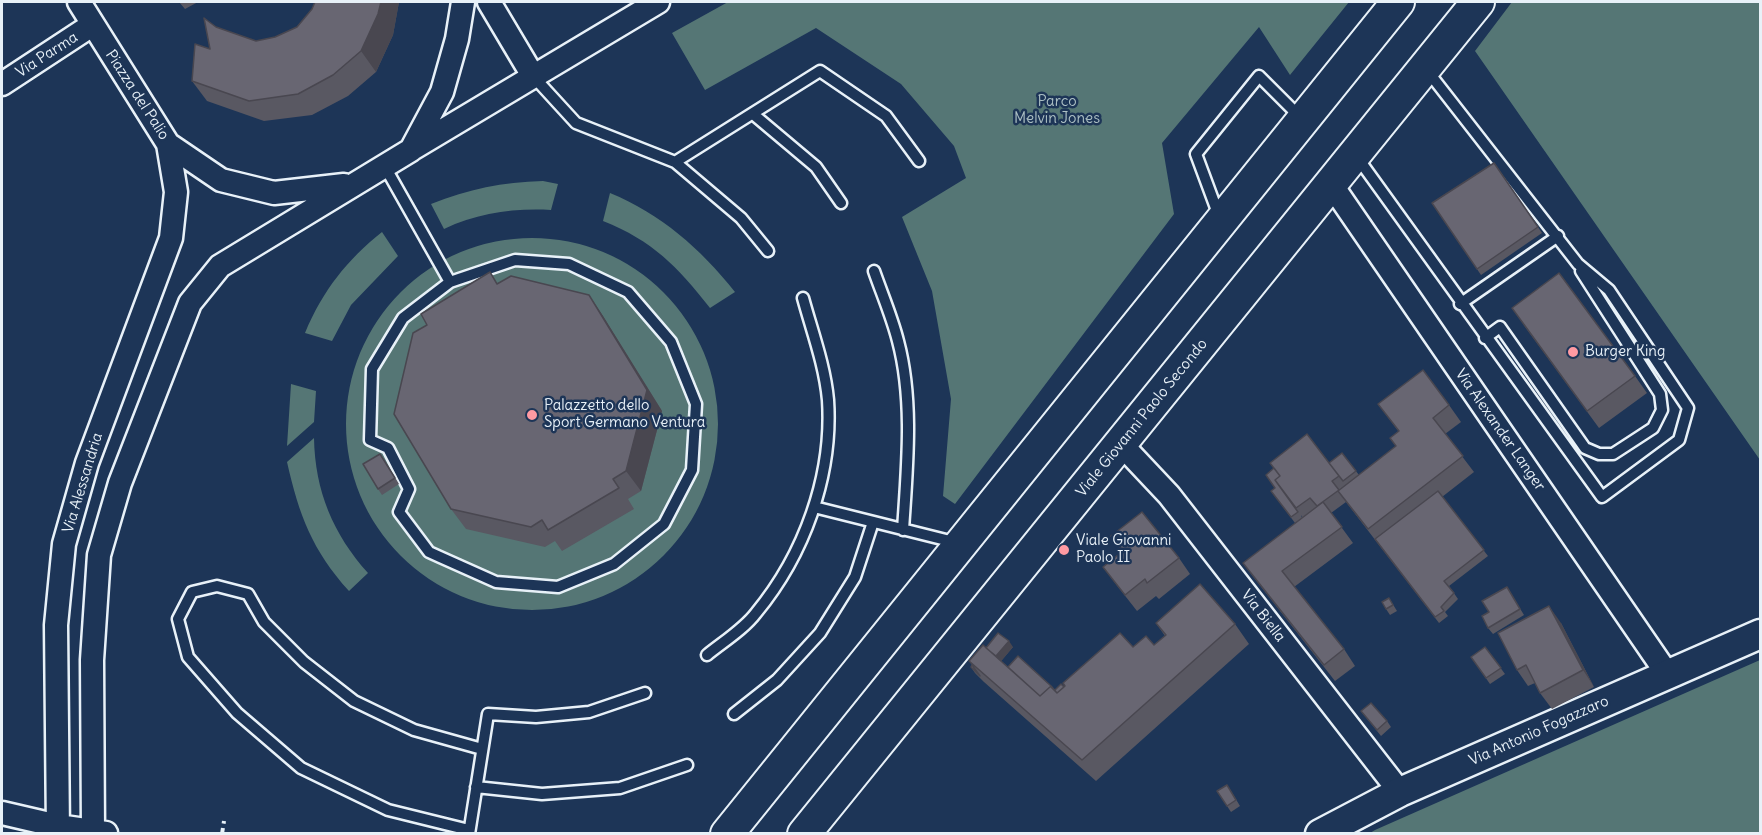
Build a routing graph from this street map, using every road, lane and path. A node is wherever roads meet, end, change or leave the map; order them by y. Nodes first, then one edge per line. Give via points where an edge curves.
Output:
1 (79, 2) edge
2 (462, 2) edge
3 (489, 2) edge
4 (658, 2) edge
5 (1398, 2) edge
6 (1478, 2) edge
7 (92, 25) junction
8 (1425, 68) junction
9 (533, 76) junction
10 (2, 84) edge
11 (753, 114) junction
12 (1302, 119) junction
13 (168, 144) junction
14 (411, 150) junction
15 (1355, 154) junction
16 (919, 161) dead end
17 (675, 162) junction
18 (384, 165) junction
19 (351, 184) junction
20 (1331, 184) junction
21 (841, 203) dead end
22 (1221, 221) junction
23 (1558, 236) junction
24 (768, 251) dead end
25 (1578, 264) junction
26 (874, 271) dead end
27 (450, 282) junction
28 (804, 298) dead end
29 (1460, 304) junction
30 (1485, 338) junction
31 (1120, 444) junction
32 (814, 507) junction
33 (873, 522) junction
34 (903, 530) junction
35 (961, 544) junction
36 (1761, 634) edge
37 (707, 655) dead end
38 (1668, 675) junction
39 (645, 693) dead end
40 (735, 714) dead end
41 (482, 749) junction
42 (687, 765) dead end
43 (476, 787) junction
44 (1400, 792) junction
45 (2, 813) edge
46 (224, 821) dead end
47 (58, 830) edge
48 (469, 832) edge
49 (98, 833) edge
50 (222, 834) edge
51 (727, 834) edge
52 (804, 834) edge
53 (1320, 834) edge

1 - 7 street, Piazza del Palio
2 - 14 street via 457,39 442,92
3 - 9 street
4 - 9 street, Piazza del Palio
5 - 12 main road
6 - 8 main road, Viale Giovanni Paolo Secondo
7 - 10 street, Via Parma
7 - 13 street, Piazza del Palio
8 - 15 main road, Viale Giovanni Paolo Secondo
8 - 23 lane
9 - 14 street, Piazza del Palio
9 - 17 lane via 576,123
11 - 16 lane via 820,71 886,116
11 - 17 lane
11 - 21 lane via 816,167
12 - 22 main road
12 - 22 lane via 1259,76 1196,154
13 - 19 street, Piazza del Palio via 221,180 274,193
13 - 47 street, Via Alessandria via 176,192 171,238 87,463 64,544 56,626
14 - 18 street, Piazza del Palio
15 - 20 main road, Viale Giovanni Paolo Secondo
15 - 29 lane
17 - 24 lane via 741,218
18 - 19 street, Piazza del Palio
18 - 27 lane
19 - 49 street, Piazza del Palio via 220,266 190,303 120,483 99,555 92,660
20 - 31 main road, Viale Giovanni Paolo Secondo
20 - 38 street, Via Alexander Langer
22 - 35 main road
23 - 25 lane
23 - 29 lane
25 - 30 lane via 1660,394 1662,410 1653,428 1613,454 1585,448 1500,327
25 - 30 lane via 1609,290 1688,408 1679,440 1602,497
26 - 34 lane via 898,342 907,406
27 - 27 lane via 403,318 372,369 370,440 388,448 410,489 399,512 429,552 496,582 558,587 615,564 664,524 693,470 696,404 671,342 628,292 569,264 514,260
28 - 32 lane via 828,400 826,458
29 - 30 lane
31 - 44 street, Via Biella via 1169,495
31 - 52 main road, Viale Giovanni Paolo Secondo
32 - 33 lane
32 - 37 lane via 793,558 755,614
33 - 34 lane
33 - 40 lane via 855,577 820,633 777,680
34 - 35 lane
35 - 51 main road
36 - 38 street, Via Antonio Fogazzaro
38 - 44 street, Via Antonio Fogazzaro
39 - 41 lane via 589,711 536,717 488,714
41 - 43 lane
41 - 48 lane via 414,730 354,701 304,662 264,622 248,594 217,586 192,592 178,619 188,657 237,713 302,768 388,810
42 - 43 lane via 620,788 542,794
43 - 48 lane
44 - 53 street, Via Antonio Fogazzaro
45 - 47 street
46 - 50 path
47 - 49 street

